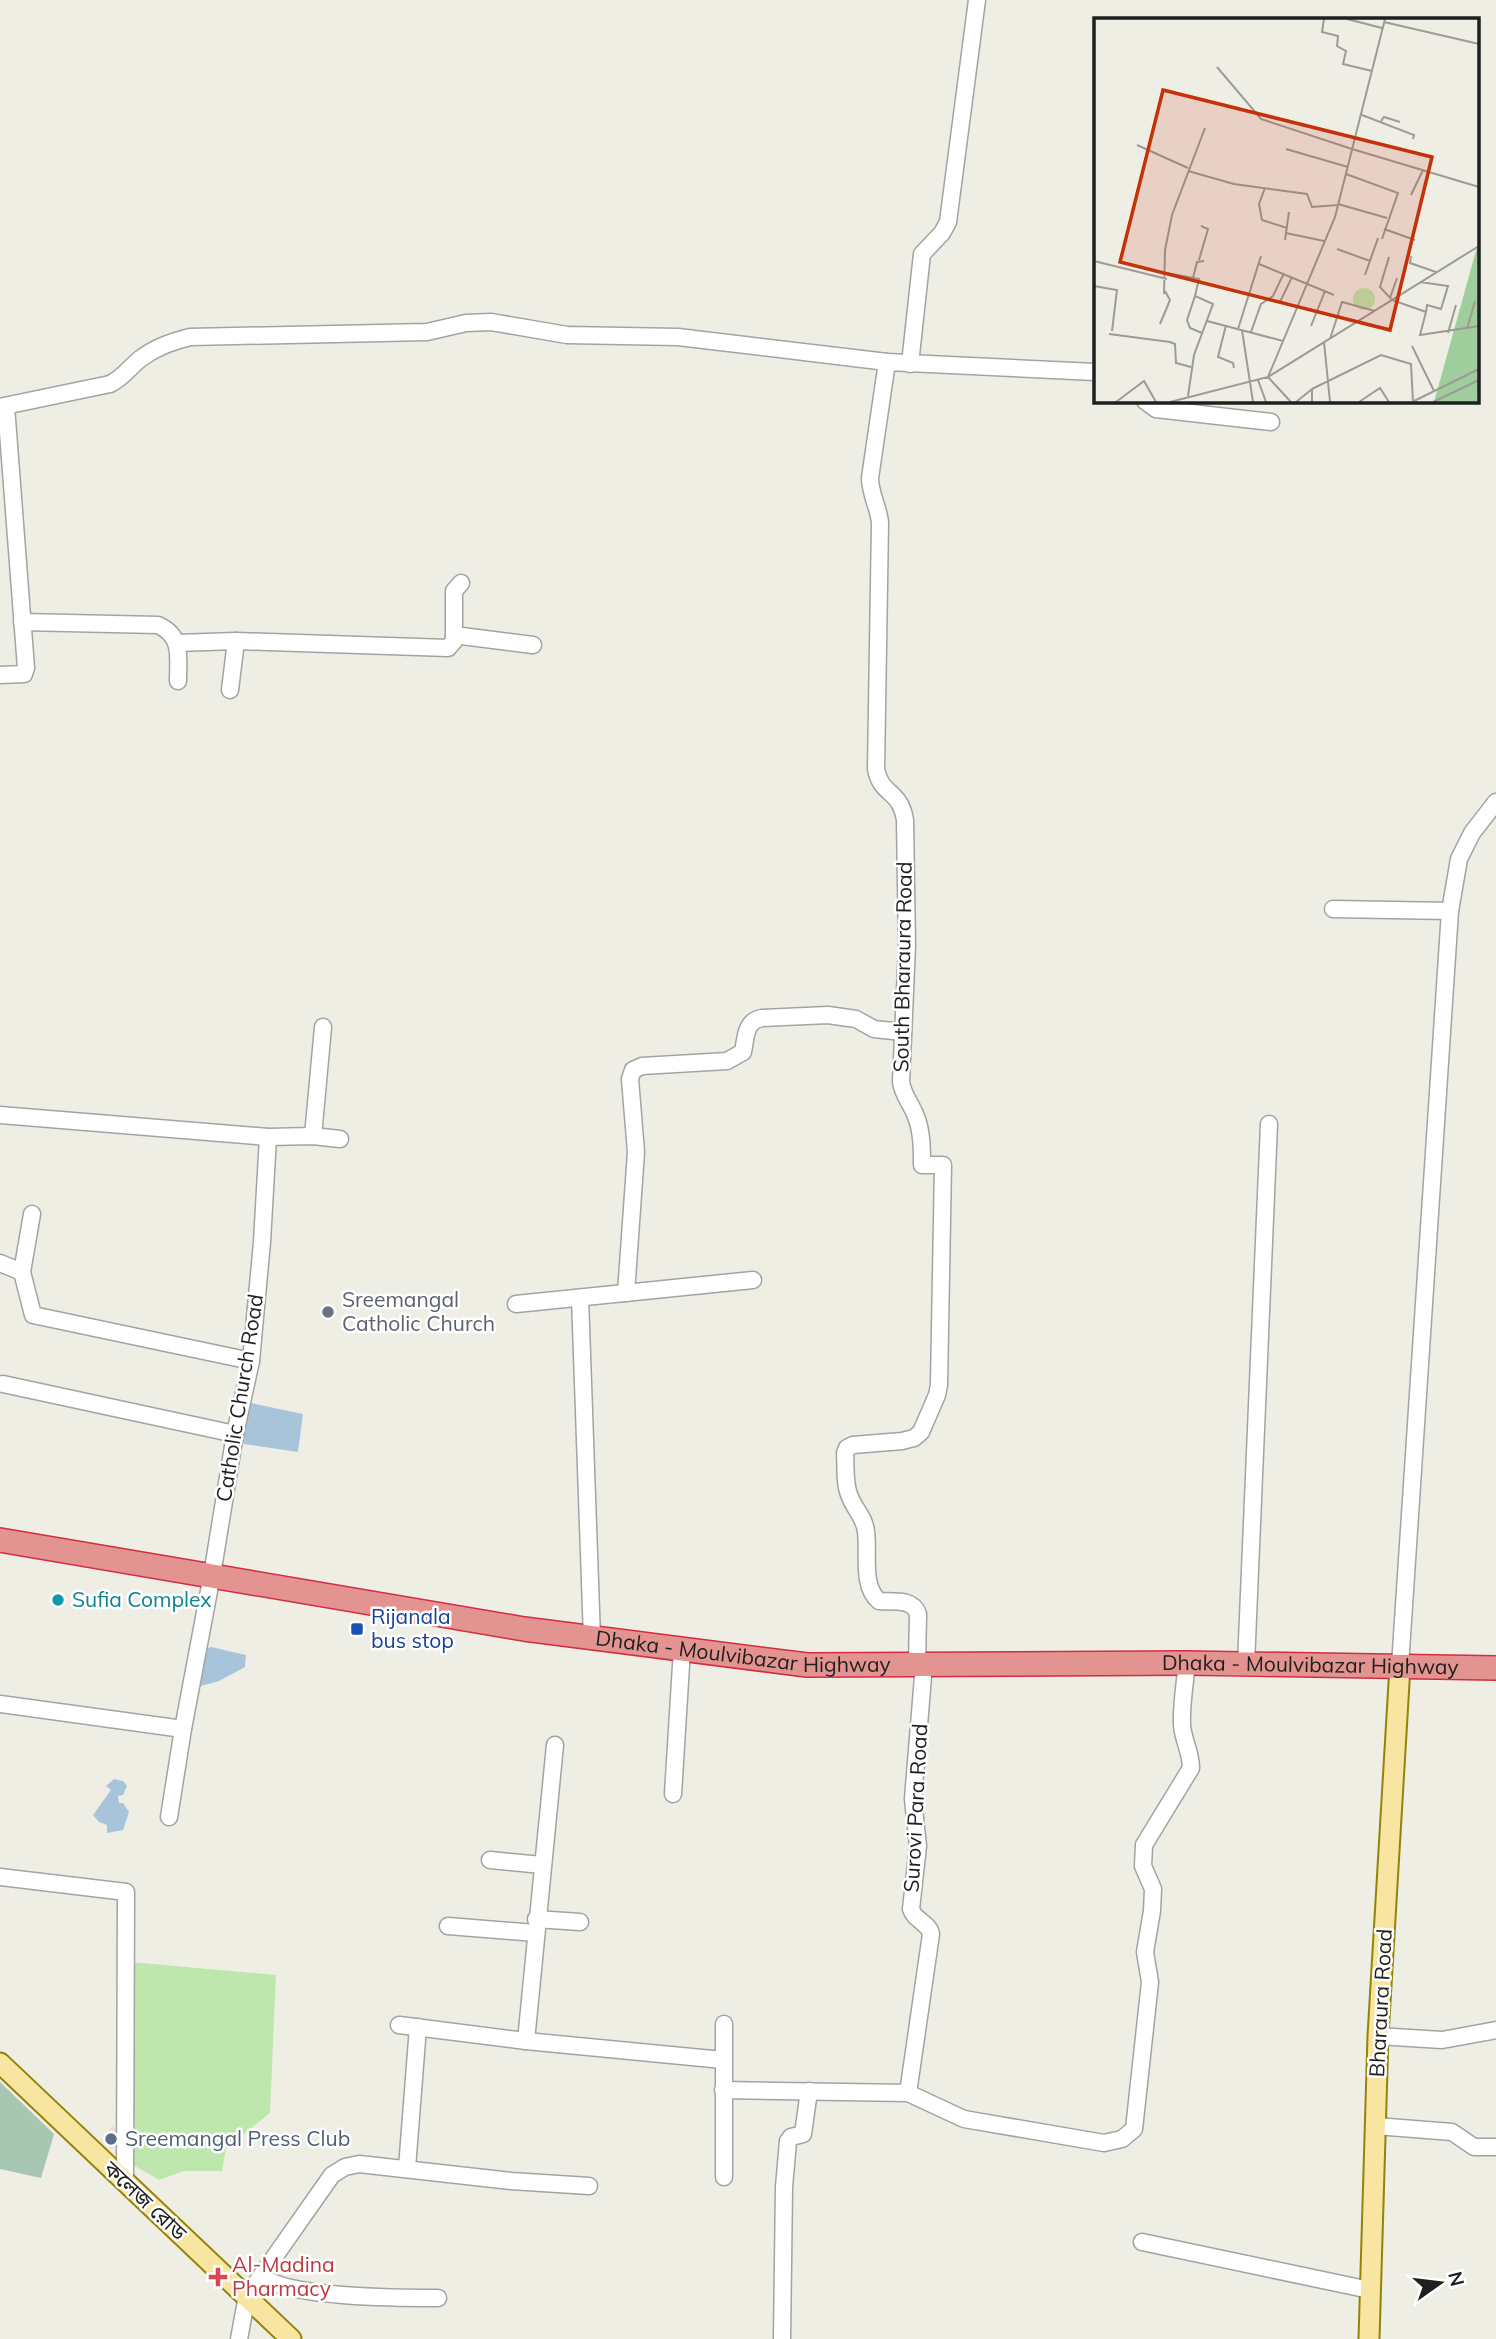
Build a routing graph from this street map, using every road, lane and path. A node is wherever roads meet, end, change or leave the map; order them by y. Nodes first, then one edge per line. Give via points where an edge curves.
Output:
1 (977, 0) edge
2 (887, 362) junction
3 (910, 363) junction
4 (1094, 372) edge
5 (1146, 402) edge
6 (3, 407) edge
7 (1271, 422) dead end
8 (461, 583) dead end
9 (22, 622) junction
10 (454, 635) junction
11 (236, 641) junction
12 (177, 643) junction
13 (533, 645) dead end
14 (0, 675) edge
15 (178, 681) dead end
16 (230, 690) dead end
17 (1496, 802) edge
18 (1333, 909) dead end
19 (1450, 911) junction
20 (323, 1027) dead end
21 (903, 1032) junction
22 (0, 1115) edge
23 (1269, 1125) dead end
24 (313, 1136) junction
25 (268, 1137) junction
26 (340, 1139) dead end
27 (32, 1213) dead end
28 (0, 1263) edge
29 (22, 1272) junction
30 (753, 1280) dead end
31 (625, 1293) junction
32 (580, 1298) junction
33 (516, 1304) dead end
34 (251, 1361) junction
35 (3, 1384) dead end
36 (234, 1434) junction
37 (0, 1540) edge
38 (212, 1576) junction
39 (592, 1638) junction
40 (682, 1649) junction
41 (1187, 1663) junction
42 (920, 1664) junction
43 (1246, 1664) junction
44 (1400, 1667) junction
45 (1496, 1668) edge
46 (0, 1704) edge
47 (183, 1729) junction
48 (555, 1745) dead end
49 (673, 1794) dead end
50 (169, 1817) dead end
51 (490, 1860) dead end
52 (542, 1865) junction
53 (0, 1877) edge
54 (580, 1922) dead end
55 (448, 1926) dead end
56 (536, 1926) junction
57 (724, 2024) dead end
58 (400, 2025) dead end
59 (418, 2027) junction
60 (1496, 2030) edge
61 (1378, 2036) junction
62 (526, 2041) junction
63 (723, 2060) junction
64 (0, 2063) edge
65 (723, 2090) junction
66 (809, 2091) junction
67 (908, 2093) junction
68 (1376, 2126) junction
69 (1496, 2147) edge
70 (407, 2168) junction
71 (724, 2177) dead end
72 (125, 2182) junction
73 (589, 2186) dead end
74 (1142, 2242) dead end
75 (261, 2276) junction
76 (1370, 2290) junction
77 (247, 2296) junction
78 (438, 2298) dead end
79 (239, 2339) edge
80 (291, 2339) edge
81 (782, 2339) edge
82 (1369, 2339) edge

1 - 3 street via 948,222 922,254
2 - 3 street
2 - 6 street via 678,337 566,335 491,322 427,332 190,337 162,344 110,384
2 - 21 street, South Bharaura Road via 870,478 880,523 876,769 883,788 903,806 905,820
3 - 4 street
5 - 7 street via 1156,409
6 - 9 street
8 - 10 street via 454,591
9 - 12 street via 158,625 170,630
9 - 14 street via 24,674
10 - 11 street via 448,648
10 - 13 street
11 - 12 street
11 - 16 street
12 - 15 street
17 - 19 street via 1459,859
18 - 19 street
19 - 44 street
20 - 24 street
21 - 31 street via 828,1015 754,1019 743,1052 727,1061 633,1070 636,1152
21 - 42 street, South Bharaura Road via 902,1093 917,1121 922,1165 943,1165 939,1385 921,1432 914,1438 853,1445 845,1453 846,1486 866,1531 869,1587 879,1601 910,1602 915,1607
22 - 25 street
23 - 43 street
24 - 25 street
24 - 26 street
25 - 34 street, Catholic Church Road
27 - 29 street
28 - 29 street
29 - 34 street via 33,1315
30 - 31 street
31 - 32 street
32 - 33 street
32 - 39 street
34 - 36 street, Catholic Church Road
35 - 36 street
36 - 38 street, Catholic Church Road
37 - 38 highway, Dhaka - Moulvibazar Highway
38 - 39 highway, Dhaka - Moulvibazar Highway
38 - 47 street, Catholic Church Road
39 - 40 highway, Dhaka - Moulvibazar Highway
40 - 42 highway, Dhaka - Moulvibazar Highway via 807,1665
40 - 49 street
41 - 42 highway, Dhaka - Moulvibazar Highway
41 - 43 highway, Dhaka - Moulvibazar Highway
41 - 67 street via 1182,1722 1191,1768 1144,1845 1142,1856 1153,1889 1145,1952 1150,1982 1134,2129 1104,2143 964,2119
42 - 67 street, Surovi Para Road via 913,1799 918,1846 911,1909 931,1934
43 - 44 highway, Dhaka - Moulvibazar Highway
44 - 45 highway, Dhaka - Moulvibazar Highway
44 - 61 main road, Bharaura Road
46 - 47 street
47 - 50 street, Catholic Church Road
48 - 52 street
51 - 52 street
52 - 56 street
53 - 72 street via 126,1892
54 - 56 street
55 - 56 street
56 - 62 street
57 - 63 street
58 - 59 street
59 - 62 street
59 - 70 street
60 - 61 street via 1442,2040
61 - 68 main road, Bharaura Road
62 - 63 street
63 - 65 street
64 - 72 main road, কলেজ রোড
65 - 66 street
65 - 71 street
66 - 67 street
66 - 81 street via 803,2134 788,2141
68 - 69 street via 1452,2132 1474,2147
68 - 76 main road, Bharaura Road
70 - 73 street
70 - 75 street via 359,2164 332,2175
72 - 77 main road, কলেজ রোড
74 - 76 street
75 - 77 street
75 - 78 street via 271,2283 309,2291
76 - 82 main road, Bharaura Road
77 - 79 street
77 - 80 main road, কলেজ রোড

